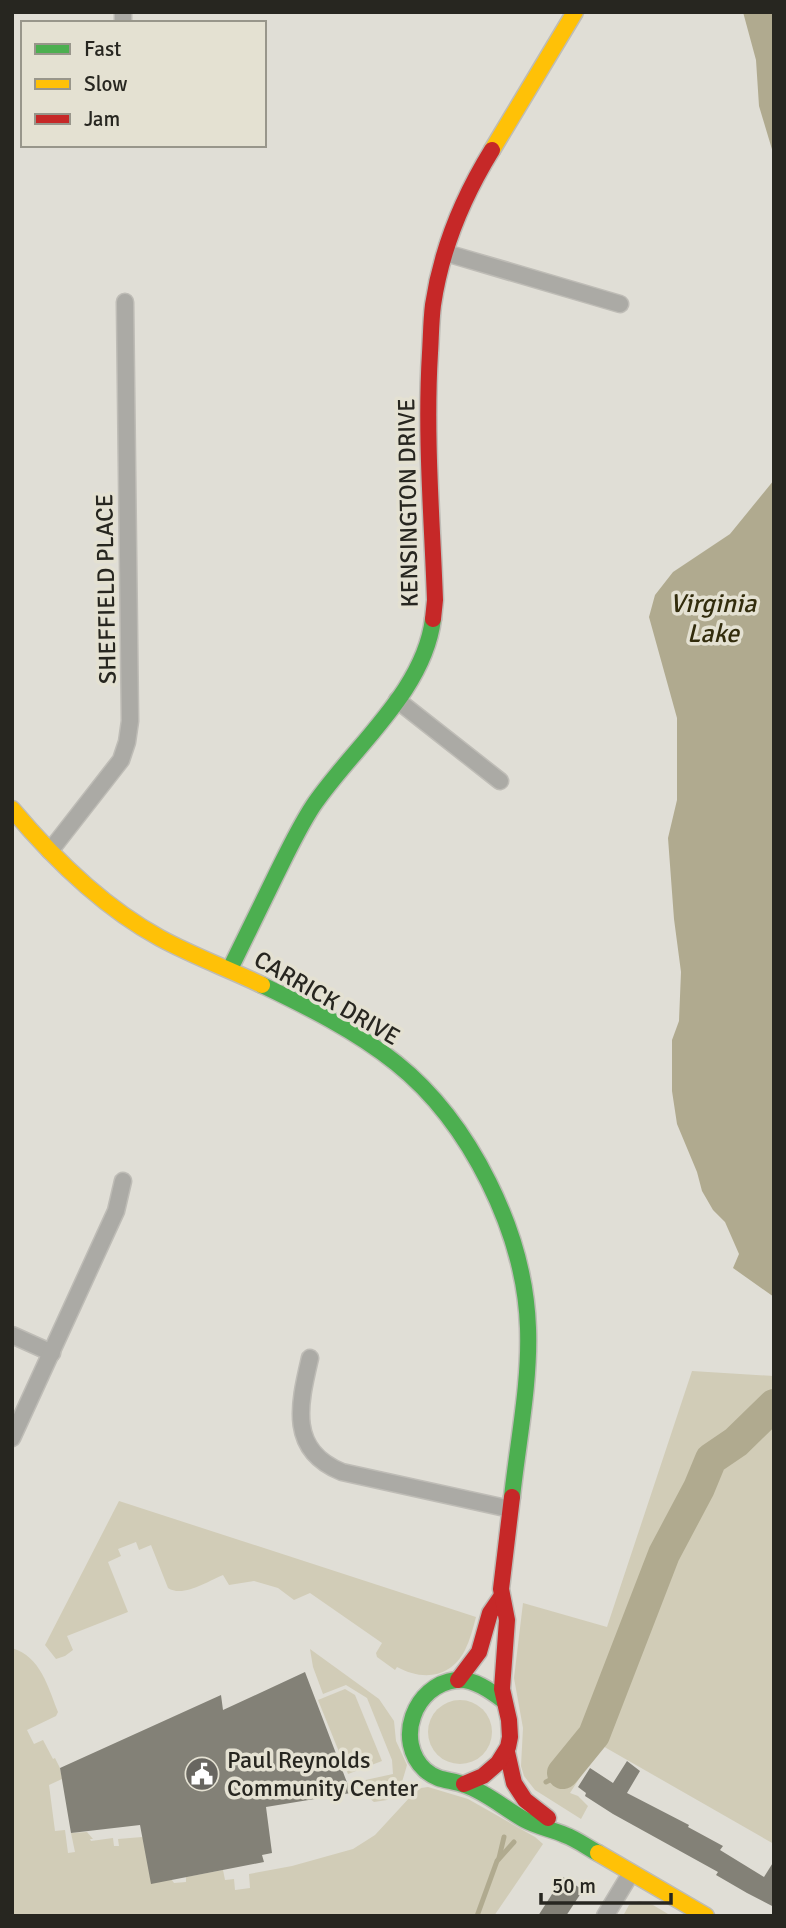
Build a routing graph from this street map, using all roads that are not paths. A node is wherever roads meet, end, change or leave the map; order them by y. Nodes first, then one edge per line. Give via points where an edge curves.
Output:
1 (575, 12) edge
2 (446, 253) junction
3 (125, 302) dead end
4 (620, 304) dead end
5 (397, 700) junction
6 (499, 781) dead end
7 (12, 808) edge
8 (50, 851) junction
9 (230, 970) junction
10 (123, 1181) dead end
11 (12, 1335) edge
12 (52, 1353) junction
13 (310, 1358) dead end
14 (12, 1438) edge
15 (510, 1509) junction
16 (501, 1597) junction
17 (458, 1680) junction
18 (504, 1700) junction
19 (507, 1752) junction
20 (464, 1784) junction
21 (565, 1835) junction
22 (631, 1872) junction
23 (606, 1916) edge
24 (706, 1916) edge

1 - 2 street, KENSINGTON DRIVE via 482,166
2 - 4 street
2 - 5 street, KENSINGTON DRIVE via 433,307 429,367 435,600 431,632 419,665
3 - 8 street, SHEFFIELD PLACE via 127,742 121,760
5 - 6 street
5 - 9 street, KENSINGTON DRIVE via 313,806
7 - 8 street, CARRICK DRIVE
8 - 9 street, CARRICK DRIVE via 155,935
9 - 15 street, CARRICK DRIVE via 319,1014 399,1065 454,1125 491,1185 519,1261 527,1314 528,1367
10 - 12 street via 116,1211
11 - 12 street
12 - 14 street
13 - 15 street via 300,1413 307,1445 318,1458 342,1472
15 - 16 street, CARRICK DRIVE
16 - 17 street, CARRICK DRIVE via 490,1613 479,1652
16 - 18 street, CARRICK DRIVE via 508,1616
17 - 18 street via 476,1684
17 - 20 street, CARRICK DRIVE via 431,1690 412,1715 409,1730 410,1745 425,1770 446,1782
18 - 19 street, CARRICK DRIVE via 511,1741
19 - 20 street via 496,1767
19 - 21 street, CARRICK DRIVE via 514,1783 525,1800
20 - 21 street, CARRICK DRIVE via 537,1826
21 - 22 street, CARRICK DRIVE
22 - 23 street
22 - 24 street, CARRICK DRIVE

